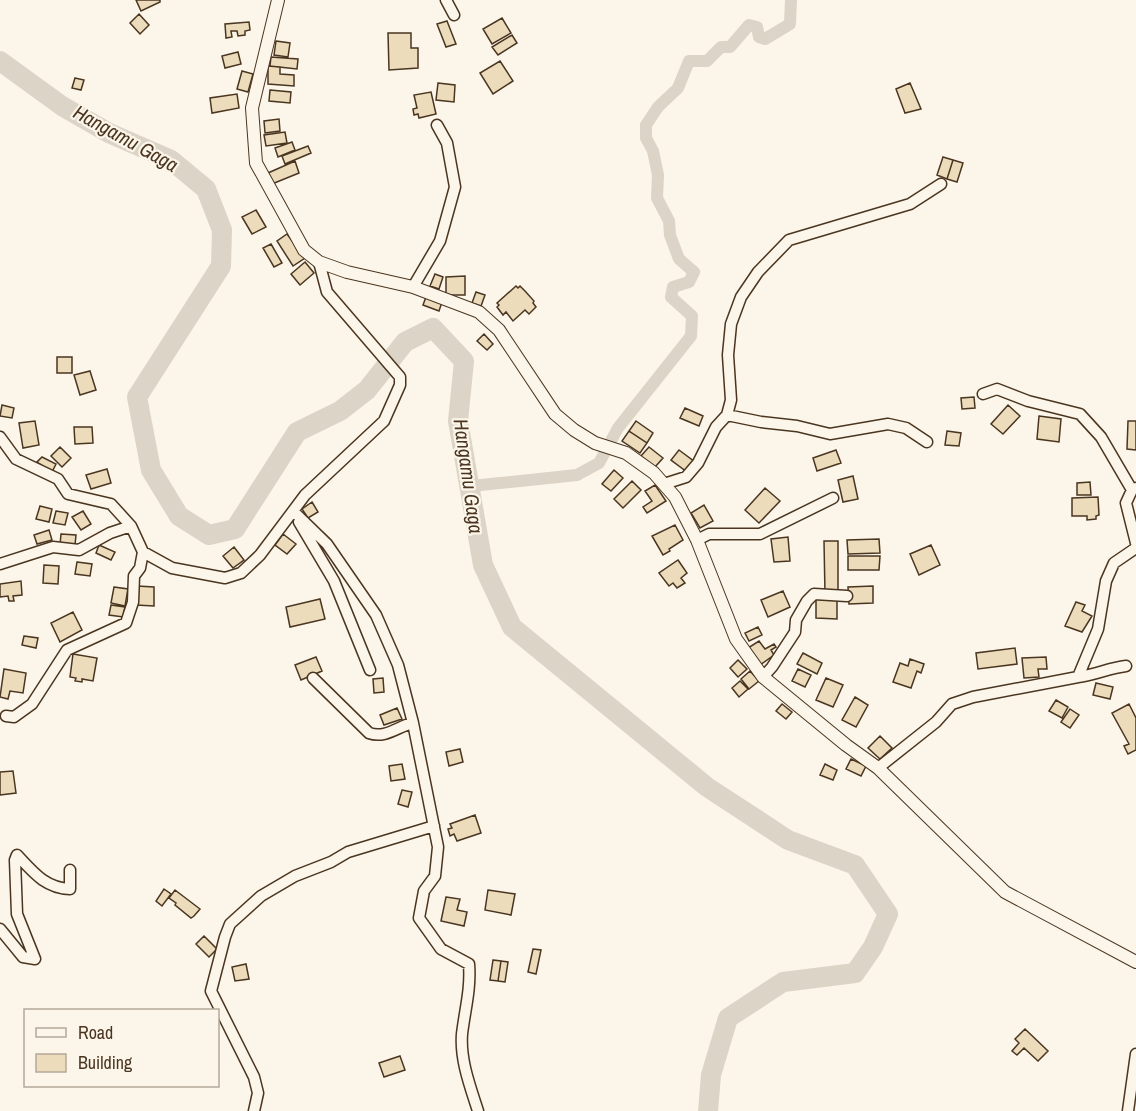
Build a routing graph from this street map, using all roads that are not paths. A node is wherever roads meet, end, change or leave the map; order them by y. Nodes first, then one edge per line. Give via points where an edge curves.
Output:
1 (278, 0) edge
2 (446, 0) edge
3 (454, 15) dead end
4 (437, 125) dead end
5 (941, 184) dead end
6 (320, 262) junction
7 (413, 287) junction
8 (983, 394) dead end
9 (727, 415) junction
10 (0, 437) edge
11 (927, 442) dead end
12 (664, 484) junction
13 (1134, 489) edge
14 (832, 498) dead end
15 (293, 511) junction
16 (131, 526) junction
17 (697, 540) junction
18 (1136, 543) edge
19 (1136, 548) edge
20 (143, 552) junction
21 (0, 564) edge
22 (847, 596) dead end
23 (1126, 666) dead end
24 (370, 670) dead end
25 (763, 676) junction
26 (1078, 677) junction
27 (313, 678) dead end
28 (6, 716) dead end
29 (413, 723) junction
30 (878, 768) junction
31 (434, 826) junction
32 (70, 870) dead end
33 (0, 929) edge
34 (1136, 962) edge
35 (1136, 1054) edge
36 (254, 1111) edge
37 (478, 1111) edge
38 (1128, 1111) edge

1 - 6 street via 252,108 256,163 304,250
2 - 3 street
4 - 7 street via 447,143 456,187 440,241
5 - 9 street via 910,204 789,240 758,272 741,297 731,324 731,400
6 - 7 street
6 - 15 street via 327,292 400,377 400,385 384,422 305,495
7 - 12 street via 479,312 499,330 555,414 595,443 626,453
8 - 13 street via 996,388 1080,414 1101,437
9 - 11 street via 830,434 888,424 906,428
9 - 12 street via 686,477
10 - 16 street via 16,459 58,479 68,494 111,504
12 - 17 street
13 - 18 street via 1125,503
14 - 17 street via 760,534 709,534
15 - 20 street via 260,555 241,573 225,578 171,568
15 - 24 street via 334,581
15 - 29 street via 327,544 376,615 398,665
16 - 20 street
16 - 21 street via 79,550 53,547
17 - 25 street via 736,639
19 - 26 street via 1114,563 1106,581 1098,629
20 - 28 street via 134,576 133,602 126,622 67,650 32,704 14,717
22 - 25 street via 814,594 796,620 795,632
23 - 26 street
25 - 30 street
26 - 30 street via 952,704 936,722
27 - 29 street via 369,734 388,734
29 - 31 street
30 - 34 street via 1005,892
31 - 36 street via 348,852 295,876 261,896 230,924 211,991 255,1077 258,1093
31 - 37 street via 438,847 435,876 424,891 418,918 441,949 469,964 471,983 462,1036 465,1071
32 - 33 street via 70,888 57,888 43,882 17,855 17,914 34,959 22,957
35 - 38 street

